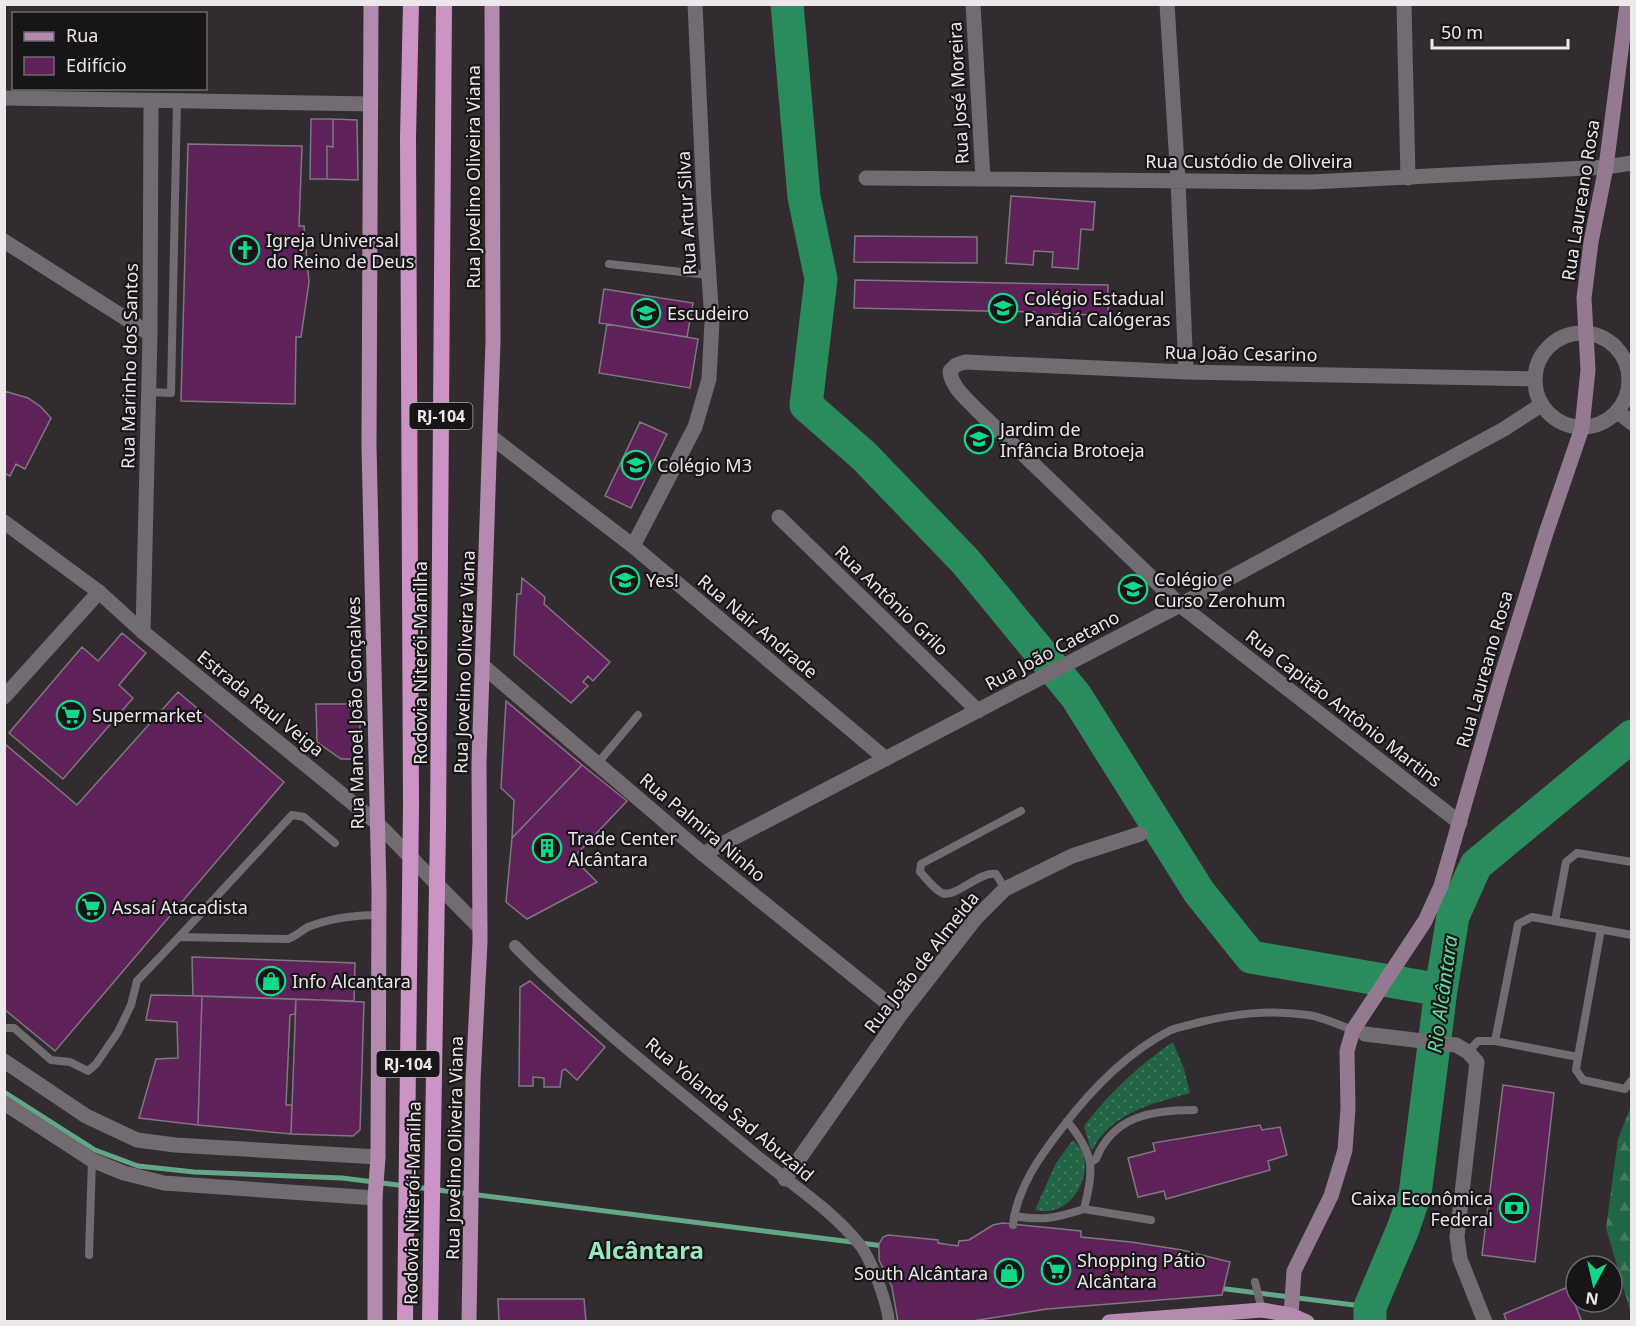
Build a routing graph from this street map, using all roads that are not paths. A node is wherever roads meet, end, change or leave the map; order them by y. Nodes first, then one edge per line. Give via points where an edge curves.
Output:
1 (371, 4) edge
2 (411, 4) edge
3 (444, 4) edge
4 (492, 4) edge
5 (695, 4) edge
6 (973, 4) edge
7 (1167, 4) edge
8 (1404, 4) edge
9 (1628, 4) edge
10 (4, 98) edge
11 (151, 101) junction
12 (177, 101) junction
13 (371, 104) junction
14 (1632, 164) edge
15 (1606, 167) junction
16 (866, 178) dead end
17 (1408, 178) junction
18 (983, 179) junction
19 (1178, 181) junction
20 (4, 241) edge
21 (609, 264) dead end
22 (709, 275) junction
23 (1587, 333) junction
24 (150, 334) junction
25 (1630, 369) edge
26 (950, 371) joint
27 (1186, 372) junction
28 (1534, 379) junction
29 (149, 392) junction
30 (1541, 405) junction
31 (1618, 412) junction
32 (1632, 423) edge
33 (1582, 428) junction
34 (490, 436) junction
35 (779, 517) dead end
36 (4, 522) edge
37 (633, 546) junction
38 (99, 592) junction
39 (1179, 605) junction
40 (143, 633) junction
41 (483, 666) junction
42 (4, 697) edge
43 (978, 711) junction
44 (638, 715) dead end
45 (886, 759) junction
46 (597, 764) junction
47 (1021, 812) dead end
48 (377, 823) junction
49 (1460, 824) junction
50 (1140, 834) dead end
51 (336, 843) dead end
52 (703, 854) junction
53 (1632, 862) edge
54 (1005, 889) junction
55 (379, 915) junction
56 (1555, 921) junction
57 (480, 928) junction
58 (1601, 929) junction
59 (1632, 935) edge
60 (179, 937) junction
61 (515, 946) dead end
62 (901, 1014) junction
63 (4, 1028) edge
64 (1359, 1032) junction
65 (1495, 1041) junction
66 (1462, 1049) junction
67 (1578, 1057) junction
68 (4, 1061) edge
69 (1632, 1080) edge
70 (4, 1103) edge
71 (1194, 1110) dead end
72 (1067, 1121) junction
73 (92, 1160) junction
74 (377, 1161) junction
75 (1091, 1162) junction
76 (785, 1179) junction
77 (375, 1193) junction
78 (1084, 1209) junction
79 (1151, 1220) dead end
80 (89, 1255) dead end
81 (1255, 1282) dead end
82 (1262, 1310) junction
83 (1292, 1313) edge
84 (1166, 1319) edge
85 (375, 1322) edge
86 (405, 1322) edge
87 (430, 1322) edge
88 (469, 1322) edge
89 (889, 1322) edge
90 (1109, 1322) edge
91 (1307, 1322) edge
92 (1485, 1322) edge

1 - 13 main road, Rua Manoel João Gonçalves
2 - 86 highway, Rodovia Niterói-Manilha / RJ-104 via 411,806
3 - 87 highway, Rodovia Niterói-Manilha / RJ-104
4 - 34 main road, Rua Jovelino Oliveira Viana
5 - 22 street, Rua Artur Silva
6 - 18 street, Rua José Moreira
7 - 19 street
8 - 17 street
9 - 15 main road, Rua Laureano Rosa
10 - 11 street
11 - 12 street
11 - 24 street, Rua Marinho dos Santos
12 - 13 street
12 - 29 lane via 171,393
13 - 48 main road, Rua Manoel João Gonçalves via 369,444
14 - 15 street, Rua Custódio de Oliveira
15 - 17 street, Rua Custódio de Oliveira
15 - 23 main road, Rua Laureano Rosa via 1584,298
16 - 18 street, Rua Custódio de Oliveira
17 - 19 street, Rua Custódio de Oliveira
18 - 19 street, Rua Custódio de Oliveira
19 - 27 street
20 - 24 street
21 - 22 lane
22 - 37 street, Rua Artur Silva via 709,379 695,428
23 - 25 street via 1607,340
23 - 28 street via 1562,337 1547,348 1538,361
23 - 33 main road, Rua Laureano Rosa
24 - 29 street, Rua Marinho dos Santos
25 - 31 street via 1628,395
26 - 27 street, Rua João Cesarino via 965,362
26 - 39 street, Rua Capitão Antônio Martins via 956,387 977,410
27 - 28 street, Rua João Cesarino
28 - 30 street
29 - 40 street, Rua Marinho dos Santos
30 - 33 street via 1551,416
30 - 39 street, Rua João Caetano via 1504,429
31 - 32 street
31 - 33 street via 1598,425
33 - 49 main road, Rua Laureano Rosa via 1502,674
34 - 37 street, Rua Nair Andrade
34 - 41 main road, Rua Jovelino Oliveira Viana
35 - 43 street, Rua Antônio Grilo
36 - 38 street, Estrada Raul Veiga
37 - 45 street, Rua Nair Andrade
38 - 40 street, Estrada Raul Veiga
38 - 42 street
39 - 43 street, Rua João Caetano
39 - 49 street, Rua Capitão Antônio Martins
40 - 48 street, Estrada Raul Veiga
41 - 46 street, Rua Palmira Ninho
41 - 57 main road, Rua Jovelino Oliveira Viana
43 - 45 street, Rua João Caetano
44 - 46 lane
45 - 52 street, Rua João Caetano
46 - 52 street, Rua Palmira Ninho
47 - 54 lane via 921,864 920,872 942,893 950,894 988,873 996,874
48 - 55 main road, Rua Manoel João Gonçalves
48 - 57 street, Estrada Raul Veiga
49 - 64 main road, Rua Laureano Rosa via 1441,886 1425,921 1367,1008
50 - 54 street, Rua João de Almeida via 1072,856
51 - 60 lane via 304,817 292,815
52 - 62 street, Rua Palmira Ninho
53 - 56 lane via 1577,853 1566,862
54 - 62 street, Rua João de Almeida via 976,918
55 - 60 lane via 322,922 288,939
55 - 74 main road, Rua Manoel João Gonçalves
56 - 58 lane
56 - 65 lane via 1532,917 1518,924
57 - 88 main road, Rua Jovelino Oliveira Viana
58 - 59 lane
58 - 67 lane
60 - 63 lane via 137,981 118,1032 88,1071 70,1062 51,1060 14,1028
61 - 76 street, Rua Yolanda Sad Abuzaid via 567,998
62 - 76 street, Rua João de Almeida
64 - 66 street
64 - 72 lane via 1311,1015 1268,1011 1170,1030 1102,1080
64 - 83 main road, Rua Laureano Rosa via 1347,1051 1345,1150 1331,1196 1292,1278
65 - 66 lane via 1478,1041
65 - 67 lane
66 - 92 street via 1477,1062 1457,1237 1460,1259
67 - 69 lane via 1576,1070 1583,1080 1625,1089
68 - 74 street via 86,1116 137,1140
70 - 73 street
71 - 75 lane via 1167,1110 1125,1123 1110,1135
72 - 75 lane via 1086,1146
72 - 78 lane via 1029,1178 1014,1220 1055,1218
73 - 77 street via 164,1184
73 - 80 lane
74 - 77 main road, Rua Manoel João Gonçalves
75 - 78 lane
76 - 89 street, Rua Yolanda Sad Abuzaid via 840,1222 861,1246
77 - 85 main road, Rua Manoel João Gonçalves
78 - 79 lane
81 - 82 lane
82 - 83 main road
82 - 84 main road
83 - 91 main road
84 - 90 main road

